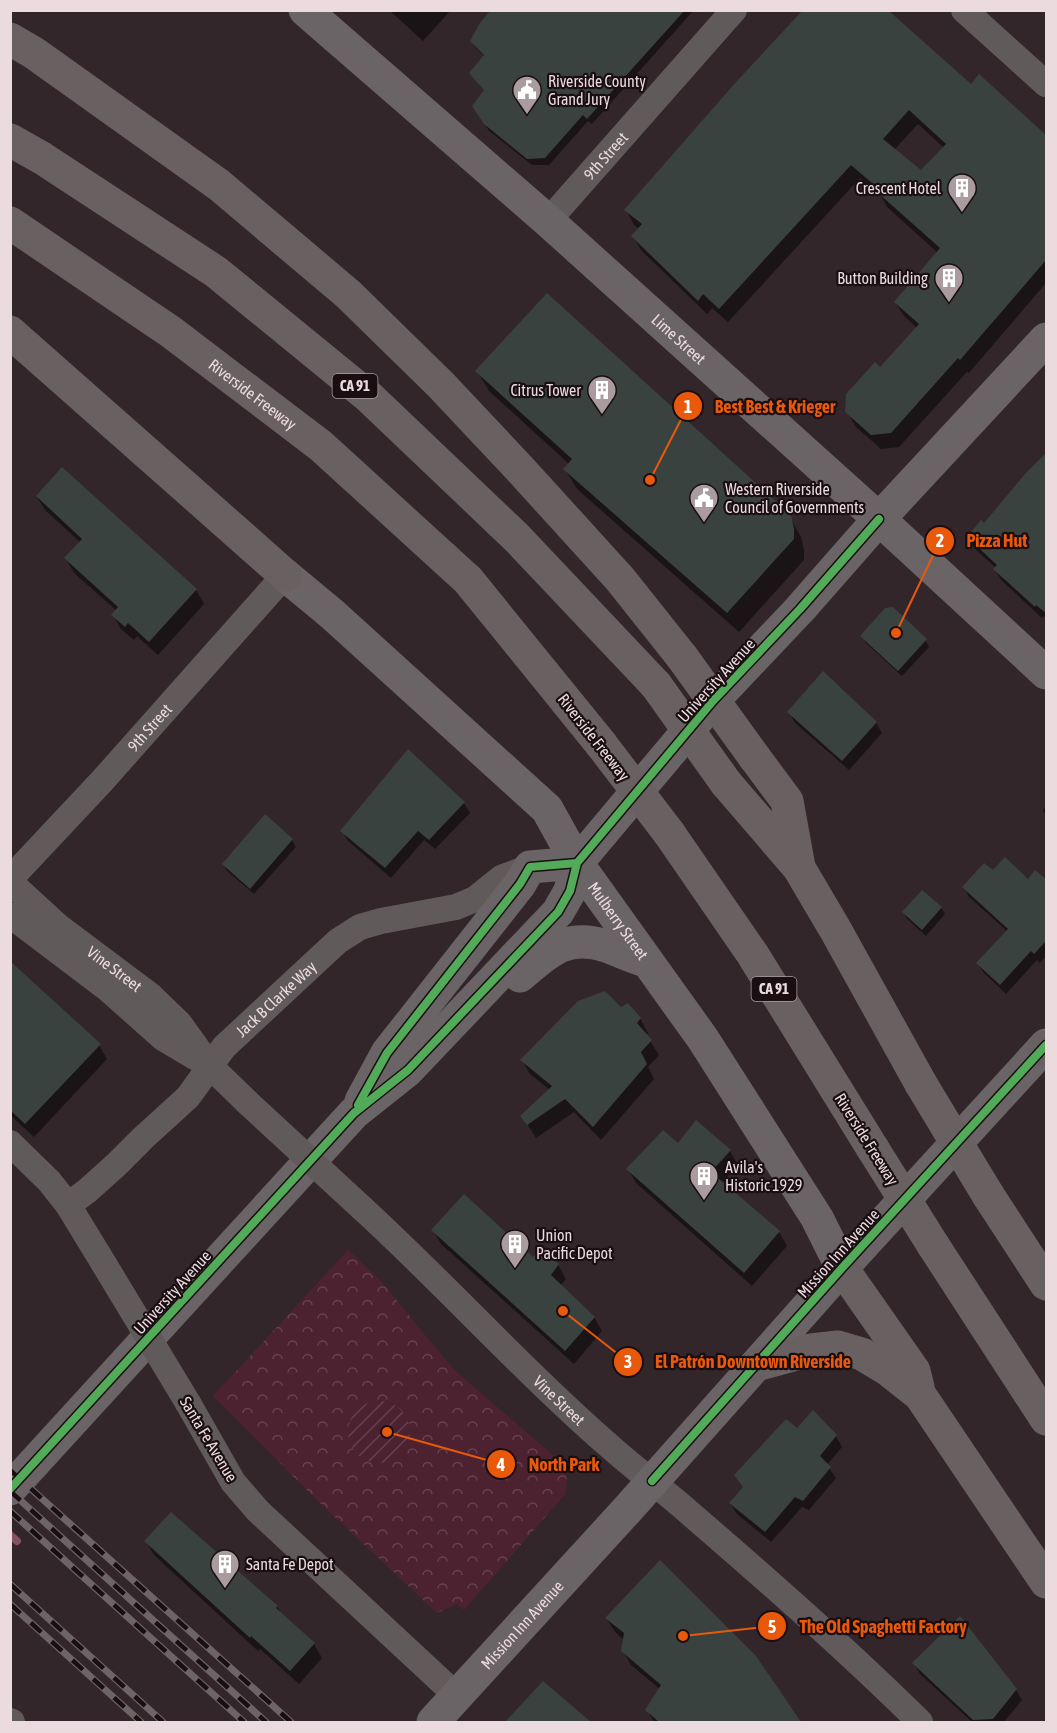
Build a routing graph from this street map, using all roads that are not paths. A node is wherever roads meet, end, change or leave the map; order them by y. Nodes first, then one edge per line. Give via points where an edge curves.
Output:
1 (305, 10) edge
2 (735, 10) edge
3 (964, 10) edge
4 (22, 46) edge
5 (1047, 84) edge
6 (10, 140) edge
7 (548, 221) junction
8 (10, 224) edge
9 (10, 332) edge
10 (1047, 339) edge
11 (879, 519) junction
12 (285, 575) junction
13 (1047, 673) edge
14 (577, 863) junction
15 (530, 867) junction
16 (799, 868) junction
17 (10, 881) edge
18 (10, 915) edge
19 (646, 961) junction
20 (475, 999) junction
21 (1046, 1048) edge
22 (210, 1066) junction
23 (354, 1113) junction
24 (10, 1143) edge
25 (68, 1205) junction
26 (842, 1268) junction
27 (1047, 1284) edge
28 (756, 1365) junction
29 (920, 1395) junction
30 (1047, 1419) edge
31 (652, 1481) junction
32 (10, 1489) edge
33 (1047, 1582) edge
34 (456, 1695) junction
35 (433, 1722) edge
36 (920, 1722) edge

1 - 7 main road, Lime Street
2 - 7 street, 9th Street
3 - 5 street
4 - 16 highway, bridge via 219,184 348,294 441,385 620,579 682,657 787,801
6 - 16 highway, CA 91, bridge via 216,272 360,390 517,538 656,686 726,783
7 - 11 main road, Lime Street
8 - 30 highway, Riverside Freeway / CA 91, bridge via 171,332 321,446 468,580 669,832 753,956
9 - 12 highway
10 - 11 main road, University Avenue
11 - 13 main road, Lime Street
11 - 14 main road, University Avenue via 713,701
12 - 14 main road, Mulberry Street via 547,809
12 - 17 street, 9th Street
14 - 15 main road
14 - 19 main road, Mulberry Street
14 - 20 main road, University Avenue via 570,891 558,912
15 - 22 street, Jack B Clarke Way via 501,878 475,899 456,907 360,927 338,941 224,1047
15 - 23 main road, University Avenue via 387,1053
16 - 27 highway, CA 91, bridge via 921,1084
17 - 22 street, Vine Street via 59,927 151,996 178,1023
18 - 22 street, Vine Street via 109,990 163,1038
19 - 20 main road via 584,941 564,944 548,952 498,996
19 - 26 main road, Mulberry Street via 703,1039 817,1218
20 - 23 main road, University Avenue via 408,1070
21 - 26 main road, Mission Inn Avenue
22 - 25 street, Jack B Clarke Way via 188,1097
22 - 31 street, Vine Street, bridge via 401,1244 511,1355
23 - 32 main road, University Avenue
24 - 25 street, Santa Fe Avenue
25 - 34 street, Santa Fe Avenue, bridge via 233,1482 258,1511
26 - 28 main road, Mission Inn Avenue
26 - 29 highway via 914,1371
28 - 29 highway via 838,1347 862,1354
28 - 31 main road, Mission Inn Avenue
29 - 33 highway
31 - 34 main road, Mission Inn Avenue
31 - 36 street, Vine Street
34 - 35 main road, Mission Inn Avenue

